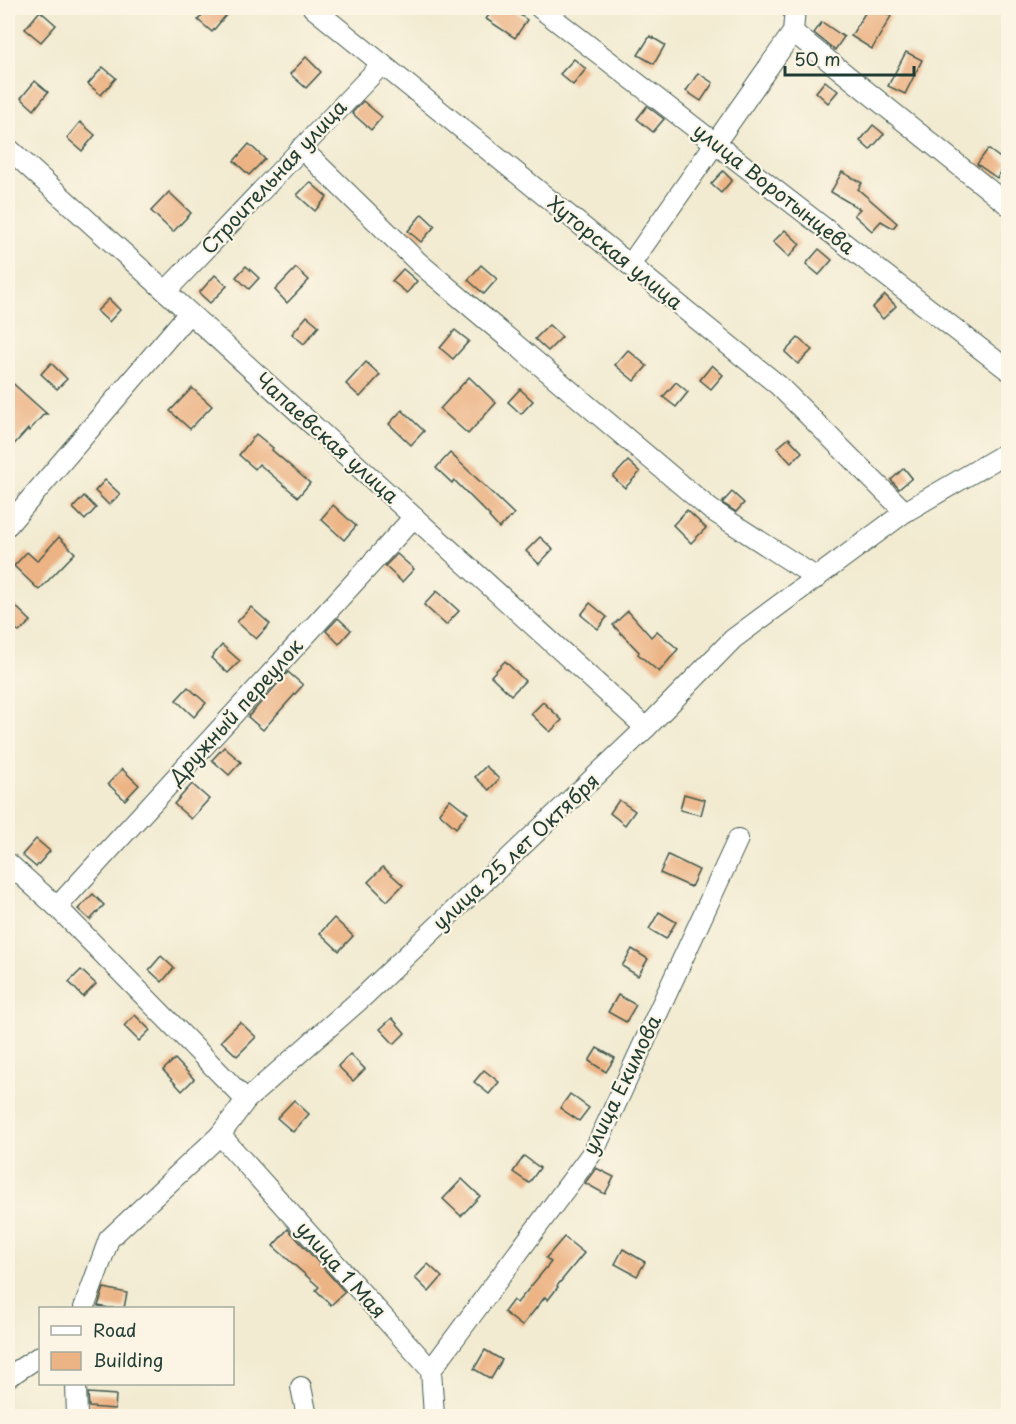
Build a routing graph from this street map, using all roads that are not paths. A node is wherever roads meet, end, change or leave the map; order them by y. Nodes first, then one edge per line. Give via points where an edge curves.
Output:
1 (313, 8) edge
2 (540, 8) edge
3 (795, 8) edge
4 (793, 32) junction
5 (382, 63) junction
6 (715, 143) junction
7 (8, 148) edge
8 (301, 148) junction
9 (1008, 205) edge
10 (630, 265) junction
11 (166, 291) junction
12 (189, 313) junction
13 (1008, 370) edge
14 (1008, 452) edge
15 (905, 512) junction
16 (414, 517) junction
17 (8, 525) edge
18 (816, 578) junction
19 (646, 728) junction
20 (738, 839) dead end
21 (8, 863) edge
22 (57, 907) junction
23 (246, 1100) junction
24 (220, 1135) junction
25 (84, 1307) edge
26 (39, 1357) edge
27 (431, 1371) junction
28 (8, 1377) edge
29 (76, 1385) edge
30 (302, 1387) dead end
31 (77, 1416) edge
32 (307, 1416) edge
33 (434, 1416) edge

1 - 5 street, Хуторская улица
2 - 6 street, улица Воротынцева
3 - 4 street
4 - 6 street
4 - 9 street
5 - 8 street, Строительная улица
5 - 10 street, Хуторская улица
6 - 10 street
6 - 13 street, улица Воротынцева
7 - 11 street, Чапаевская улица
8 - 11 street, Строительная улица
8 - 18 street via 418,262 710,509
10 - 15 street, Хуторская улица via 778,385
11 - 12 street, Чапаевская улица
12 - 16 street, Чапаевская улица
12 - 17 street
14 - 15 street, улица 25 лет Октября
15 - 18 street, улица 25 лет Октября
16 - 19 street, Чапаевская улица
16 - 22 street, Дружный переулок
18 - 19 street, улица 25 лет Октября via 733,639
19 - 23 street, улица 25 лет Октября via 363,997
20 - 27 street, улица Екимова via 595,1149
21 - 22 street
22 - 23 street
23 - 24 street, улица 25 лет Октября
24 - 25 street, улица 25 лет Октября via 109,1239
24 - 27 street, улица 1 Мая
26 - 28 street
27 - 33 street
29 - 31 street
30 - 32 street

